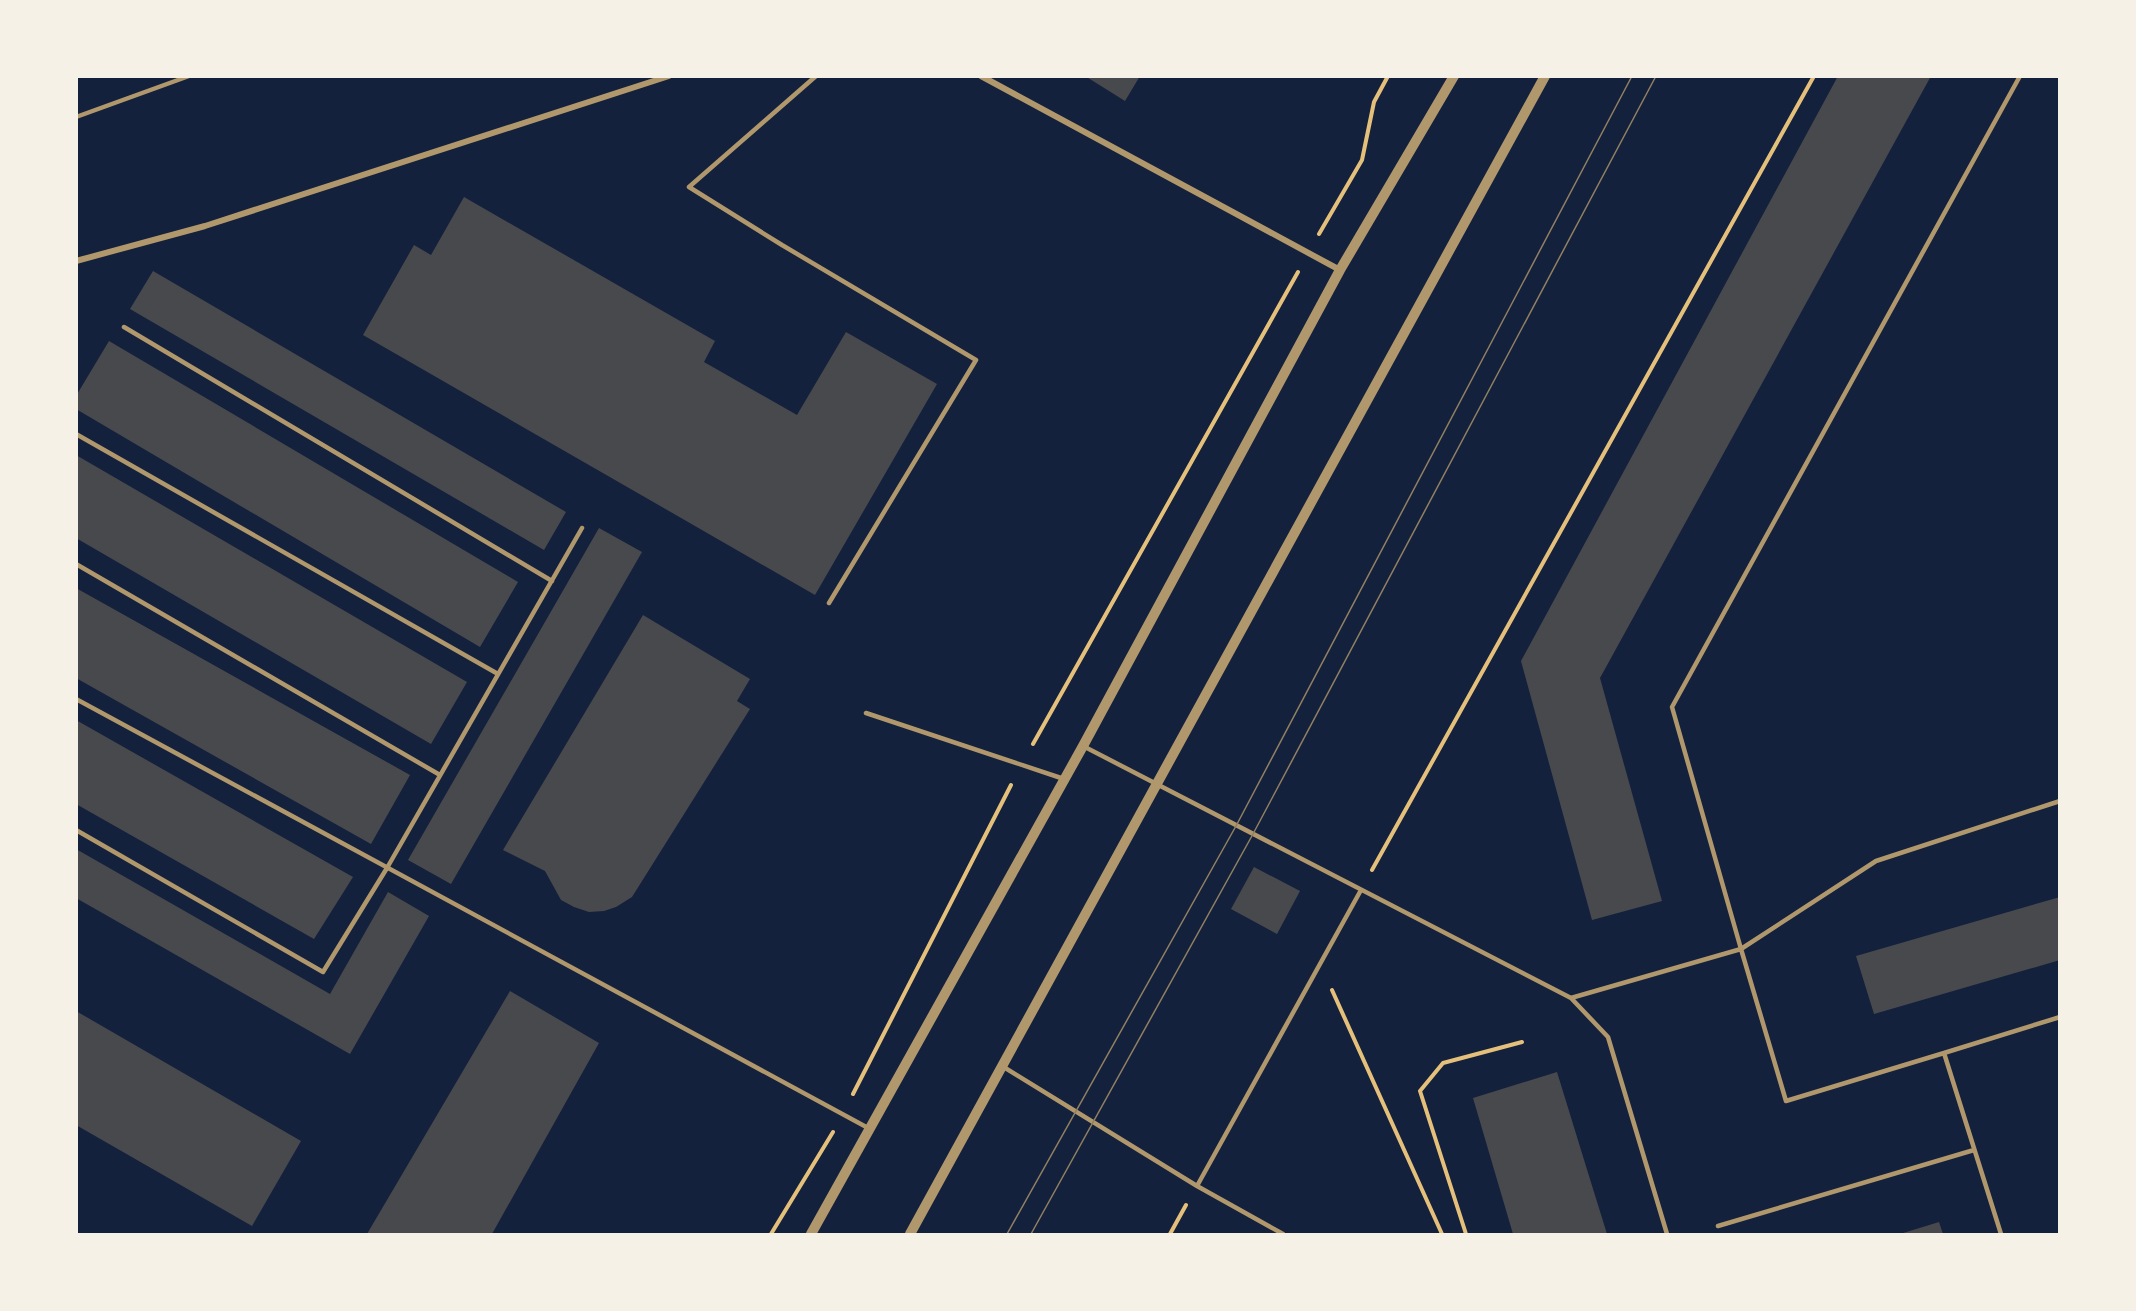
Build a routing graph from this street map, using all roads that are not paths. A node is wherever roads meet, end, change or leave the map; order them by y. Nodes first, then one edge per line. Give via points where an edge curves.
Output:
1 (189, 76) edge
2 (669, 76) edge
3 (816, 76) edge
4 (981, 76) edge
5 (1454, 76) edge
6 (1545, 76) edge
7 (2020, 76) edge
8 (76, 117) edge
9 (76, 261) edge
10 (1340, 270) junction
11 (124, 327) dead end
12 (76, 434) edge
13 (582, 528) dead end
14 (76, 564) edge
15 (552, 581) junction
16 (830, 603) dead end
17 (498, 674) junction
18 (76, 699) edge
19 (866, 712) dead end
20 (1083, 746) junction
21 (440, 775) junction
22 (1064, 779) junction
23 (1156, 785) junction
24 (2060, 801) edge
25 (76, 830) edge
26 (387, 868) junction
27 (1361, 890) junction
28 (1741, 948) junction
29 (1571, 998) junction
30 (2060, 1017) edge
31 (1944, 1053) junction
32 (1002, 1066) junction
33 (870, 1129) junction
34 (1974, 1150) junction
35 (1197, 1186) junction
36 (1718, 1226) dead end
37 (811, 1234) edge
38 (910, 1234) edge
39 (1283, 1234) edge
40 (1667, 1234) edge
41 (2001, 1234) edge

1 - 8 lane
2 - 9 street via 205,226
3 - 16 lane via 689,187 976,360
4 - 10 street
5 - 10 street
6 - 23 street
7 - 28 lane via 1672,707
10 - 20 street
11 - 15 lane
12 - 17 lane
13 - 15 lane
14 - 21 lane
15 - 17 lane
17 - 21 lane
18 - 26 lane
19 - 22 lane
20 - 22 street
20 - 23 lane
21 - 26 lane
22 - 33 street
23 - 27 lane
23 - 32 street
24 - 28 lane via 1876,861
25 - 26 lane via 323,972
26 - 33 lane
27 - 29 lane
27 - 35 lane
28 - 29 lane
28 - 31 lane via 1786,1101
29 - 40 lane via 1608,1037
30 - 31 lane
31 - 34 lane
32 - 35 lane
32 - 38 street
33 - 37 street
34 - 36 lane
34 - 41 lane
35 - 39 lane

